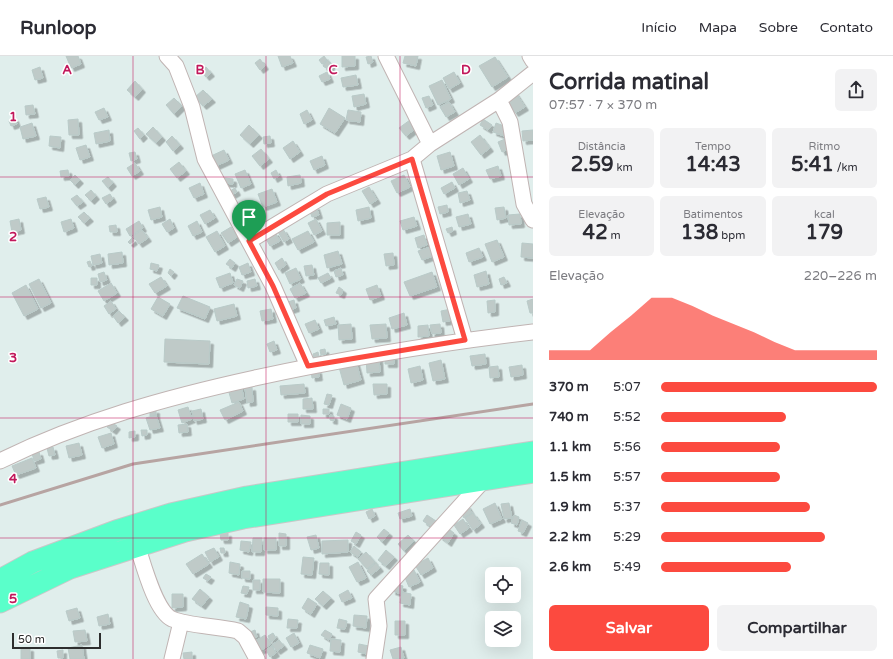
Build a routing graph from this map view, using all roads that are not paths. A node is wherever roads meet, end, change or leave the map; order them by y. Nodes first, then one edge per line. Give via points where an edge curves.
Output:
1 (167, 56) edge
2 (386, 56) edge
3 (530, 56) edge
4 (533, 61) edge
5 (533, 73) edge
6 (499, 100) junction
7 (430, 144) junction
8 (412, 159) junction
9 (533, 220) edge
10 (249, 241) junction
11 (533, 332) edge
12 (465, 340) junction
13 (308, 366) junction
14 (533, 452) edge
15 (0, 461) edge
16 (533, 472) edge
17 (483, 481) junction
18 (137, 545) junction
19 (0, 580) edge
20 (0, 602) edge
21 (181, 622) junction
22 (172, 659) edge
23 (257, 659) edge
24 (374, 659) edge

1 - 10 street via 176,66 192,107 205,159
2 - 7 street
3 - 4 street
5 - 6 street
6 - 7 street
6 - 9 street via 510,122 524,204
7 - 8 street
8 - 10 street via 327,194
8 - 12 street
10 - 13 street via 273,286
11 - 12 street
12 - 13 street
13 - 15 street via 180,395 103,418
14 - 19 highway via 247,497 171,514 116,531 33,562
16 - 17 highway
17 - 18 highway via 243,518
17 - 24 street via 376,599 379,626
18 - 20 highway via 70,568
18 - 21 street via 161,607 170,618
21 - 22 street
21 - 23 street via 238,631 245,637

